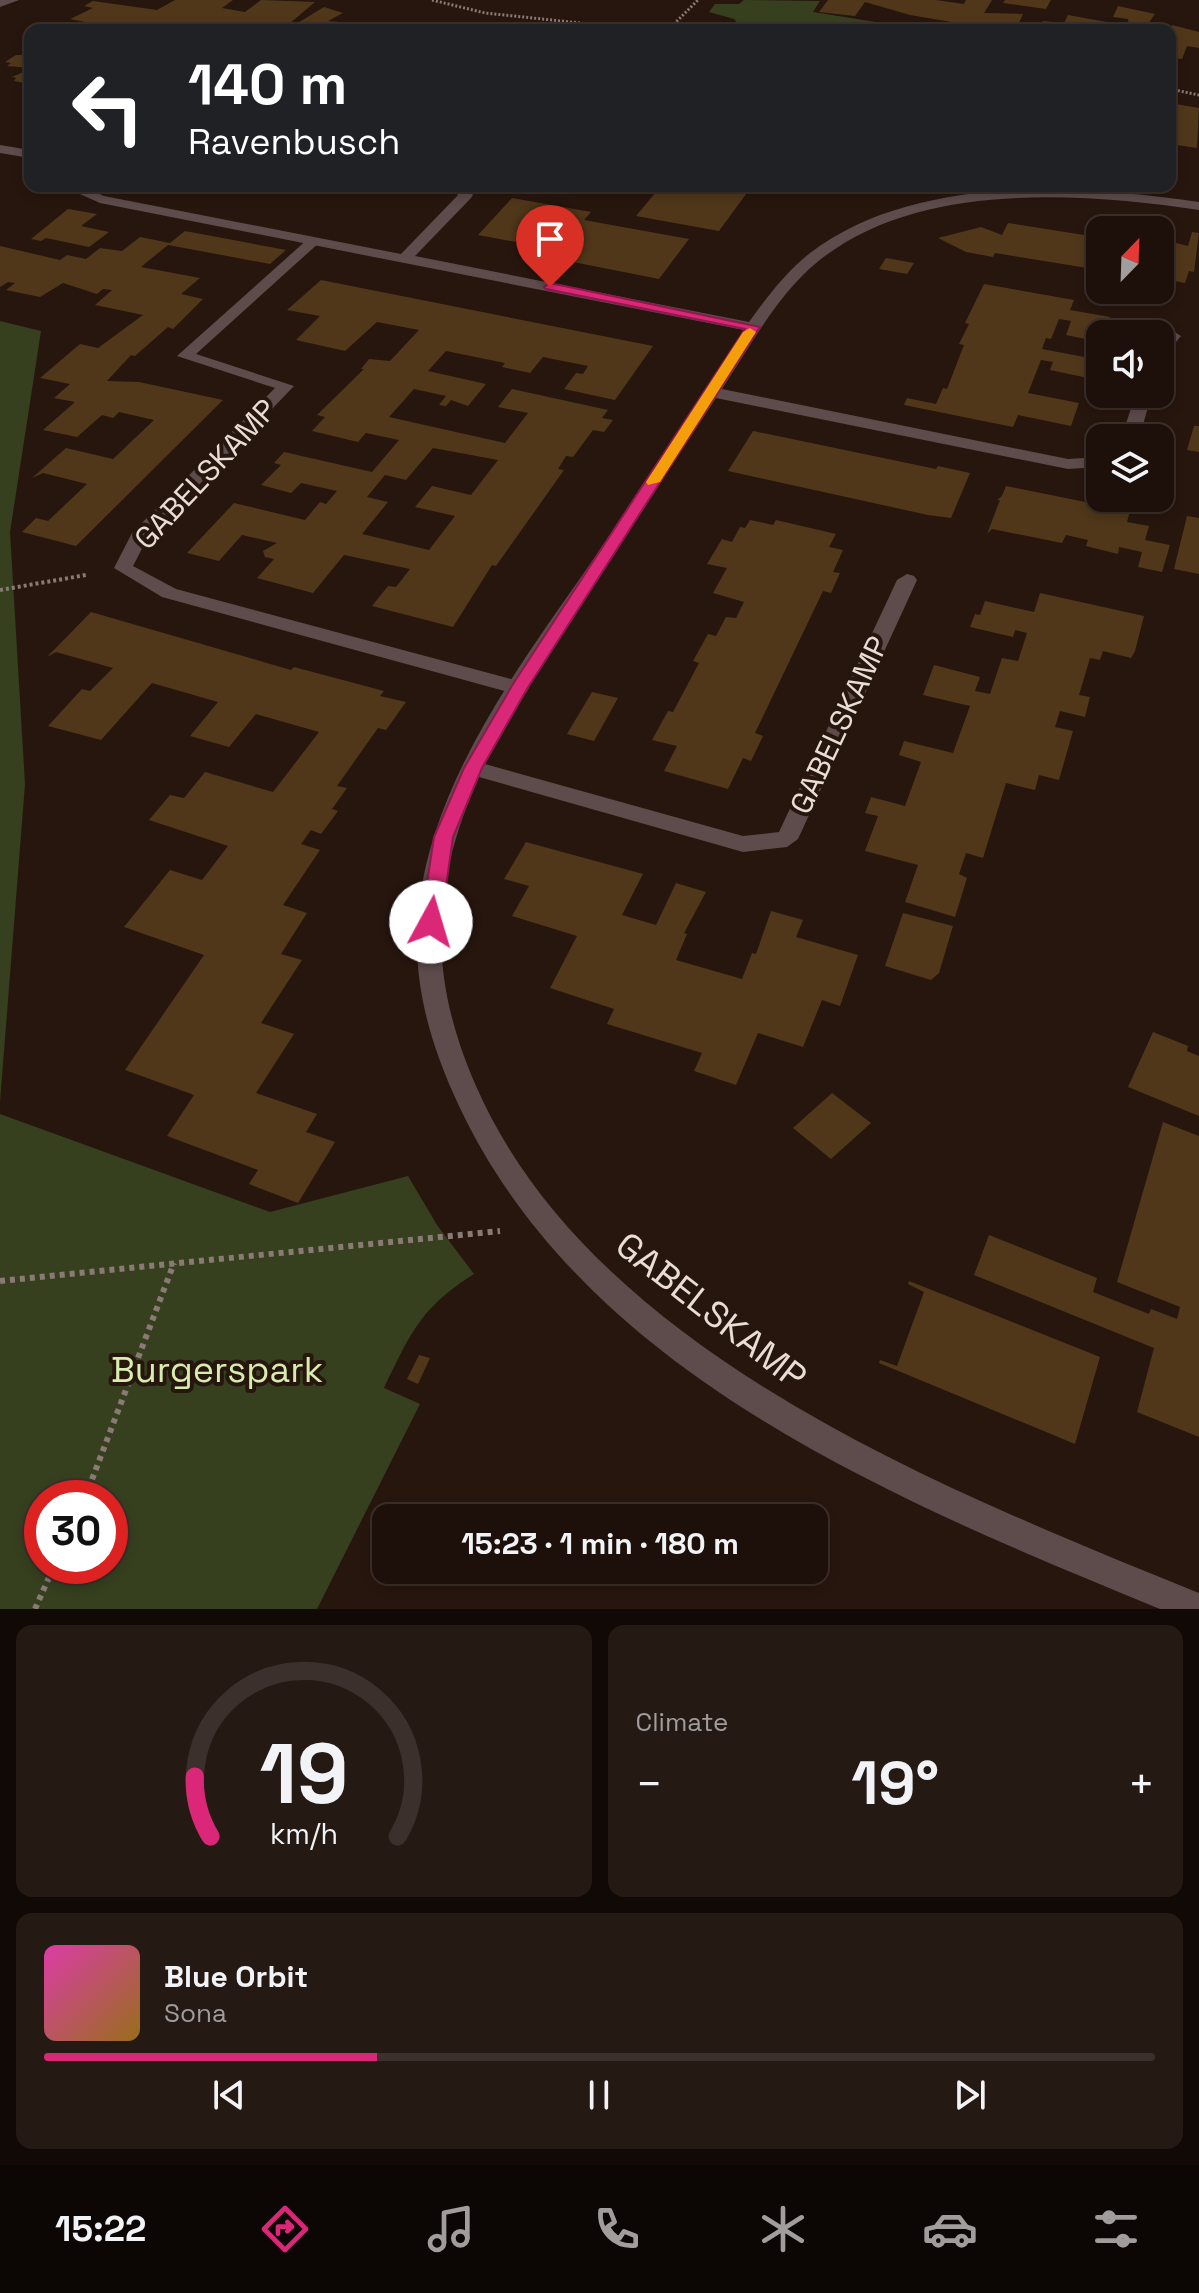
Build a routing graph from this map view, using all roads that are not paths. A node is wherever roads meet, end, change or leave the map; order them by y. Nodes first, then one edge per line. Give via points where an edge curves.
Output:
1 (13, 0) edge
2 (0, 4) edge
3 (0, 149) edge
4 (24, 153) edge
5 (83, 192) edge
6 (463, 192) edge
7 (1014, 192) edge
8 (1095, 192) edge
9 (1199, 206) edge
10 (314, 241) junction
11 (405, 258) junction
12 (753, 327) junction
13 (711, 392) junction
14 (1086, 463) edge
15 (907, 580) dead end
16 (519, 688) junction
17 (473, 768) junction
18 (1199, 1609) edge

1 - 2 street
3 - 4 street
5 - 10 street
6 - 11 street via 466,195
7 - 12 street, GABELSKAMP via 895,216 861,230 805,263
8 - 9 street, GABELSKAMP
10 - 11 street
10 - 16 street, GABELSKAMP via 185,356 286,386 139,537 123,568 169,593
11 - 12 street
12 - 13 street, GABELSKAMP
13 - 14 street via 1068,464
13 - 16 street, GABELSKAMP
15 - 17 street, GABELSKAMP via 787,839 743,844
16 - 17 street, GABELSKAMP
17 - 18 street, GABELSKAMP via 443,837 428,968 445,1043 502,1162 550,1224 616,1294 700,1360 794,1423 931,1493

